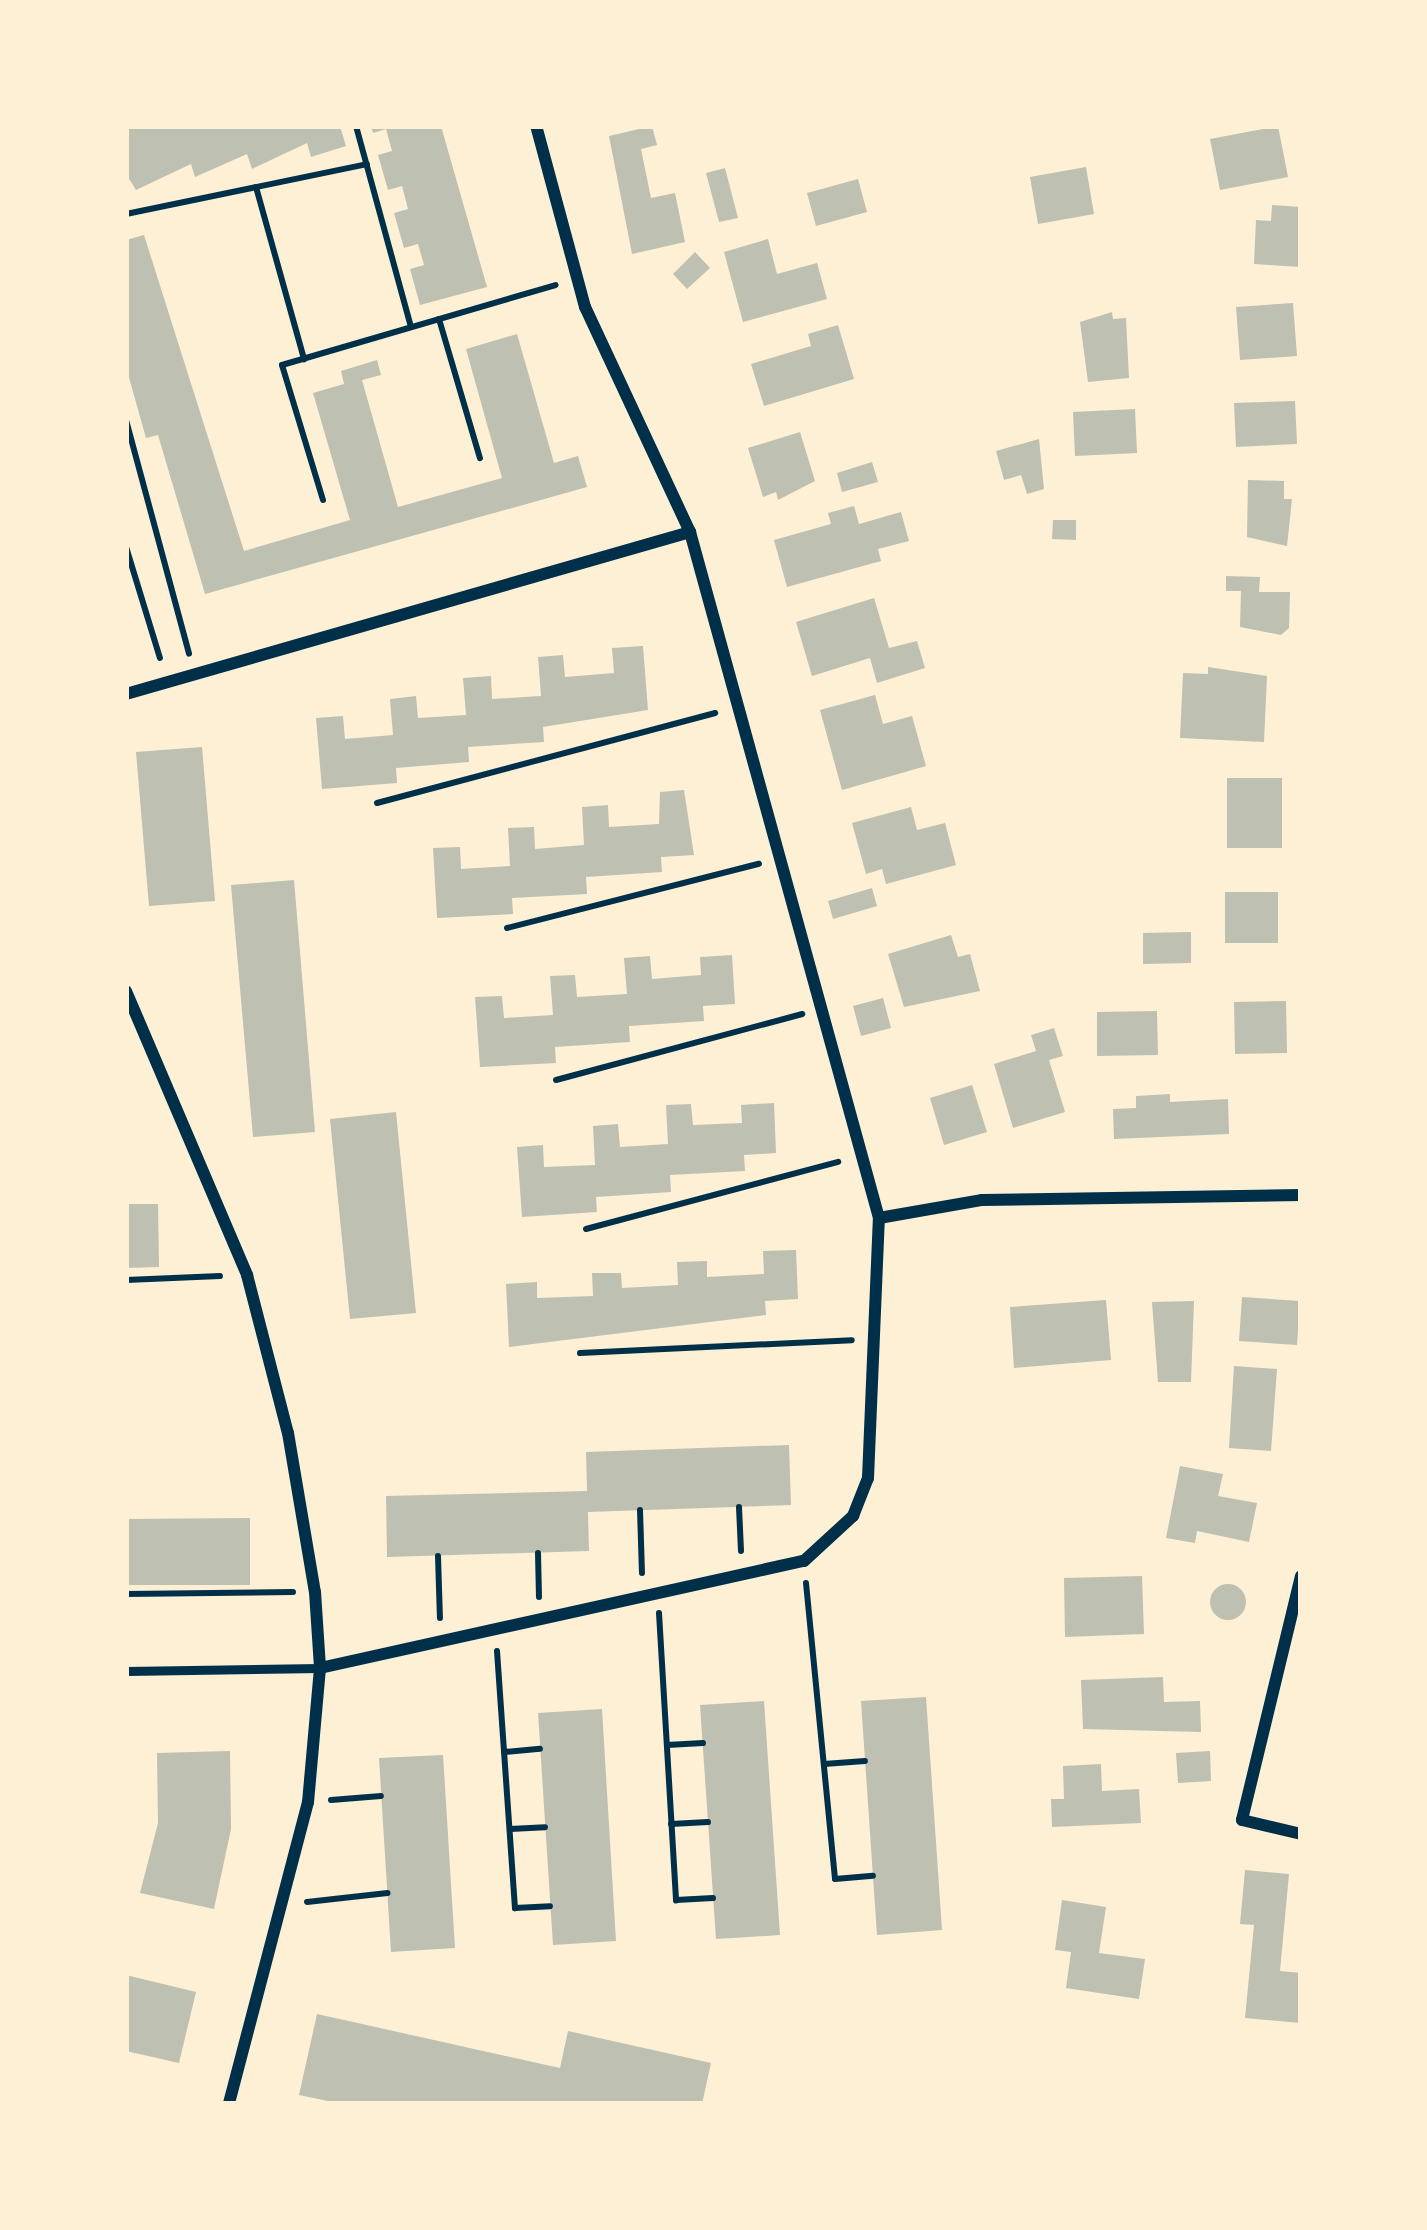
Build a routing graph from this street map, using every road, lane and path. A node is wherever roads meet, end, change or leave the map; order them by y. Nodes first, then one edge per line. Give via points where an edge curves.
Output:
1 (356, 126) edge
2 (536, 126) edge
3 (367, 164) junction
4 (256, 187) junction
5 (126, 214) edge
6 (577, 279) junction
7 (439, 319) junction
8 (411, 327) junction
9 (304, 358) junction
10 (126, 420) edge
11 (480, 458) dead end
12 (323, 500) dead end
13 (690, 532) junction
14 (126, 547) edge
15 (194, 671) junction
16 (166, 679) junction
17 (126, 694) edge
18 (738, 707) junction
19 (377, 803) dead end
20 (777, 859) junction
21 (507, 928) dead end
22 (126, 991) edge
23 (819, 1009) junction
24 (556, 1080) dead end
25 (862, 1156) junction
26 (1301, 1195) edge
27 (879, 1218) junction
28 (586, 1229) dead end
29 (247, 1275) junction
30 (126, 1280) edge
31 (870, 1339) junction
32 (580, 1353) dead end
33 (740, 1507) dead end
34 (640, 1510) dead end
35 (538, 1552) dead end
36 (438, 1556) dead end
37 (804, 1561) junction
38 (742, 1576) junction
39 (1301, 1576) edge
40 (315, 1592) junction
41 (126, 1594) edge
42 (658, 1598) junction
43 (643, 1601) junction
44 (540, 1625) junction
45 (496, 1636) junction
46 (441, 1646) junction
47 (320, 1668) junction
48 (126, 1671) edge
49 (703, 1743) dead end
50 (667, 1745) junction
51 (540, 1749) dead end
52 (504, 1752) junction
53 (865, 1761) dead end
54 (824, 1764) junction
55 (381, 1796) dead end
56 (308, 1802) junction
57 (708, 1822) dead end
58 (671, 1824) junction
59 (545, 1827) dead end
60 (510, 1829) junction
61 (1301, 1834) edge
62 (873, 1876) dead end
63 (387, 1893) dead end
64 (713, 1898) dead end
65 (284, 1905) junction
66 (550, 1906) dead end
67 (229, 2104) edge

1 - 3 path
2 - 6 street
3 - 4 path
3 - 8 path
4 - 5 path
4 - 9 path
6 - 7 path
6 - 13 street
7 - 8 path
7 - 11 path
8 - 9 path
9 - 12 path via 283,365
10 - 15 path
13 - 15 street
13 - 18 street
14 - 16 path
15 - 16 street
16 - 17 street
18 - 19 path
18 - 20 street
20 - 21 path
20 - 23 street
22 - 29 street
23 - 24 path
23 - 25 street
25 - 27 street
25 - 28 path
26 - 27 street via 982,1200
27 - 31 street
29 - 30 path
29 - 40 street via 288,1433
31 - 32 path
31 - 37 street via 868,1478 853,1516
33 - 38 path
34 - 43 path
35 - 44 path
36 - 46 path
37 - 38 street
37 - 54 path
38 - 42 street
39 - 61 street via 1242,1820
40 - 41 path
40 - 47 street
42 - 43 street
42 - 50 path
43 - 44 street
44 - 45 street
45 - 46 street
45 - 52 path
46 - 47 street
47 - 48 lane
47 - 56 street
49 - 50 path
50 - 58 path
51 - 52 path
52 - 60 path
53 - 54 path
54 - 62 path via 835,1879
55 - 56 path
56 - 65 street
57 - 58 path
58 - 64 path via 676,1900
59 - 60 path
60 - 66 path via 515,1908
63 - 65 path
65 - 67 street

